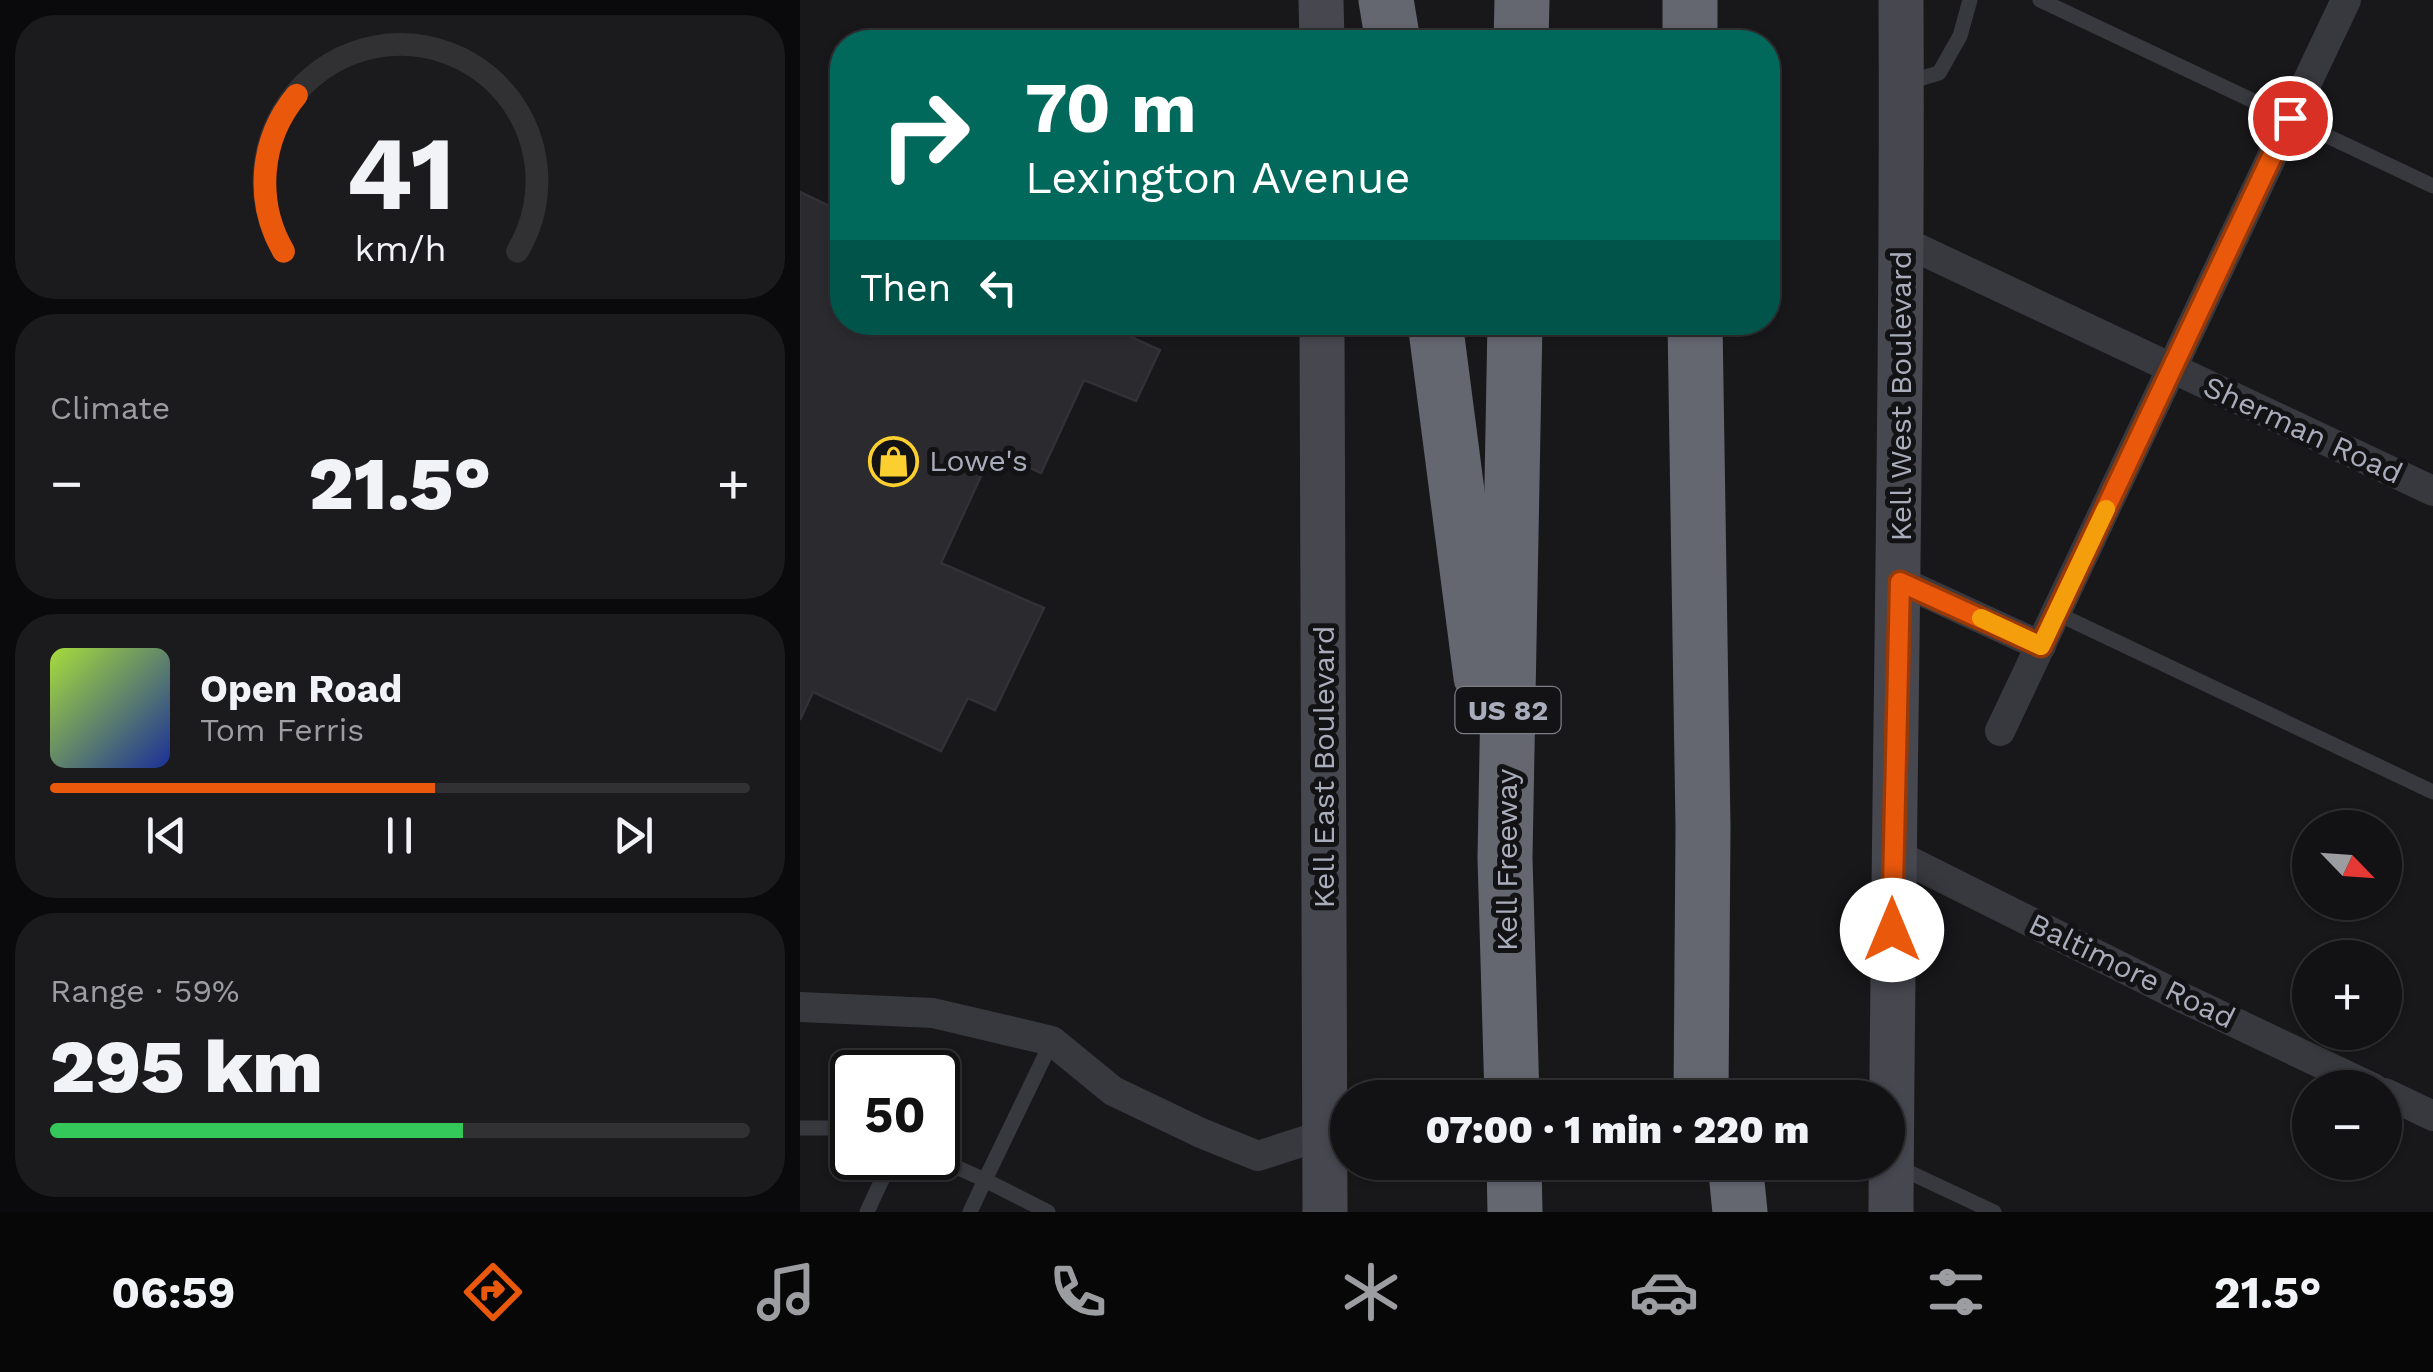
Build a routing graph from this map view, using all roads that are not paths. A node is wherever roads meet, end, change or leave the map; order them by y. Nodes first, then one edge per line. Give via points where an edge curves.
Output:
1 (1322, 0) edge
2 (1386, 0) edge
3 (1522, 0) edge
4 (1690, 0) edge
5 (1901, 0) edge
6 (1970, 0) edge
7 (2040, 0) edge
8 (2346, 0) edge
9 (1322, 30) edge
10 (1391, 30) edge
11 (1521, 30) edge
12 (1690, 30) edge
13 (1901, 84) junction
14 (2290, 118) junction
15 (2433, 186) edge
16 (1902, 241) junction
17 (1322, 335) edge
18 (1437, 335) edge
19 (1515, 335) edge
20 (1695, 335) edge
21 (2172, 368) junction
22 (2433, 491) edge
23 (1900, 582) junction
24 (2056, 612) junction
25 (2041, 646) junction
26 (2000, 731) dead end
27 (2433, 792) edge
28 (1703, 827) junction
29 (1893, 853) junction
30 (1505, 858) junction
31 (800, 1008) edge
32 (1052, 1041) junction
33 (2335, 1070) edge
34 (1511, 1080) edge
35 (1702, 1080) edge
36 (1727, 1080) edge
37 (1892, 1080) edge
38 (2402, 1101) edge
39 (2433, 1116) edge
40 (800, 1128) edge
41 (830, 1128) edge
42 (1326, 1134) junction
43 (960, 1169) edge
44 (1905, 1171) edge
45 (881, 1180) edge
46 (985, 1180) junction
47 (1514, 1180) edge
48 (1701, 1180) edge
49 (1737, 1180) edge
50 (1891, 1180) edge
51 (866, 1212) edge
52 (970, 1212) edge
53 (1048, 1212) edge
54 (1326, 1212) edge
55 (1515, 1212) edge
56 (1701, 1212) edge
57 (1740, 1212) edge
58 (1891, 1212) edge
59 (1994, 1212) edge

1 - 9 main road
2 - 10 highway
3 - 11 highway
4 - 12 highway
5 - 13 main road, Kell West Boulevard
6 - 13 lane via 1939,74
7 - 14 lane
8 - 14 street
13 - 16 main road, Kell West Boulevard
14 - 15 lane
14 - 21 street
16 - 21 street, Sherman Road
16 - 23 main road, Kell West Boulevard
17 - 42 main road, Kell East Boulevard
18 - 30 highway
19 - 30 highway, Kell Freeway / US 82
20 - 28 highway
21 - 22 street, Sherman Road
21 - 24 street
23 - 25 street
23 - 29 main road, Kell West Boulevard
24 - 25 street
24 - 27 lane
25 - 26 street
28 - 35 highway
28 - 36 highway
29 - 33 street, Baltimore Road
29 - 37 main road, Kell West Boulevard
30 - 34 highway, Kell Freeway / US 82
31 - 32 street via 934,1013
32 - 42 street via 1114,1091 1258,1156
32 - 46 lane
38 - 39 street
40 - 41 lane
42 - 54 main road, Kell East Boulevard
43 - 46 lane
44 - 59 lane
45 - 51 lane
46 - 52 lane
46 - 53 lane
47 - 55 highway
48 - 56 highway
49 - 57 highway
50 - 58 main road, Kell West Boulevard

